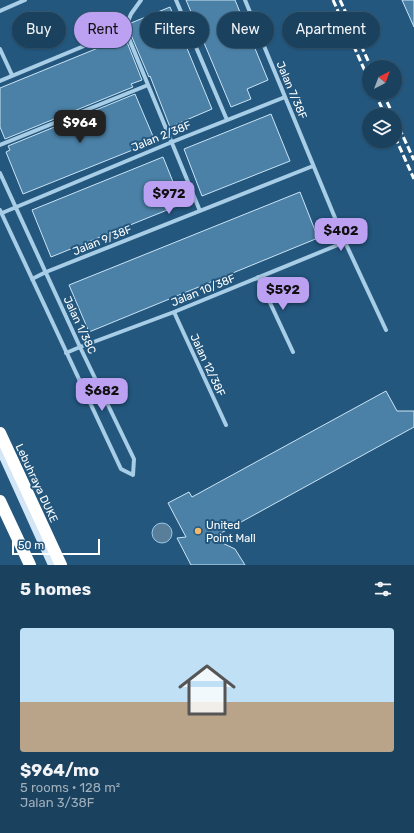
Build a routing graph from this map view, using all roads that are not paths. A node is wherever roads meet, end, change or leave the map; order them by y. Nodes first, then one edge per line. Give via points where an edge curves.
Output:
1 (25, 0) edge
2 (141, 0) edge
3 (176, 0) edge
4 (245, 0) edge
5 (0, 11) edge
6 (132, 12) edge
7 (132, 45) edge
8 (0, 48) edge
9 (77, 48) edge
10 (12, 75) junction
11 (0, 81) edge
12 (148, 85) junction
13 (285, 97) junction
14 (227, 120) junction
15 (172, 142) junction
16 (0, 145) edge
17 (313, 166) junction
18 (0, 173) edge
19 (16, 207) junction
20 (200, 211) junction
21 (1, 212) edge
22 (345, 242) junction
23 (46, 272) junction
24 (258, 278) junction
25 (32, 279) junction
26 (174, 312) junction
27 (386, 330) dead end
28 (80, 346) junction
29 (293, 352) dead end
30 (66, 353) junction
31 (226, 425) dead end
32 (0, 433) edge
33 (0, 450) edge
34 (0, 501) edge
35 (0, 510) edge
36 (25, 565) edge
37 (30, 565) edge
38 (52, 565) edge
39 (61, 565) edge

1 - 5 street
2 - 6 street
3 - 14 street
4 - 13 street, Jalan 7/38F
7 - 12 street
8 - 10 street
9 - 10 street
10 - 11 street
12 - 15 street
12 - 16 street
13 - 14 street, Jalan 2/38F
13 - 17 street, Jalan 7/38F
14 - 15 street, Jalan 2/38F
15 - 19 street, Jalan 2/38F
15 - 20 street
17 - 20 street, Jalan 9/38F
17 - 22 street, Jalan 7/38F
18 - 19 street, Jalan 1/38C
19 - 21 street, Jalan 2/38F
19 - 23 street, Jalan 1/38C
20 - 23 street, Jalan 9/38F
21 - 25 street, Jalan 1/38C
22 - 24 street, Jalan 10/38F
22 - 27 street, Jalan 7/38F
23 - 25 street, Jalan 9/38F
23 - 28 street, Jalan 1/38C
24 - 26 street, Jalan 10/38F
24 - 29 street
25 - 30 street, Jalan 1/38C
26 - 28 street, Jalan 10/38F
26 - 31 street, Jalan 12/38F
28 - 30 street, Jalan 10/38F
28 - 30 street, Jalan 1/38C via 134,459 133,475 120,469
32 - 39 highway, Lebuhraya DUKE
33 - 38 main road
34 - 37 highway
35 - 36 main road

